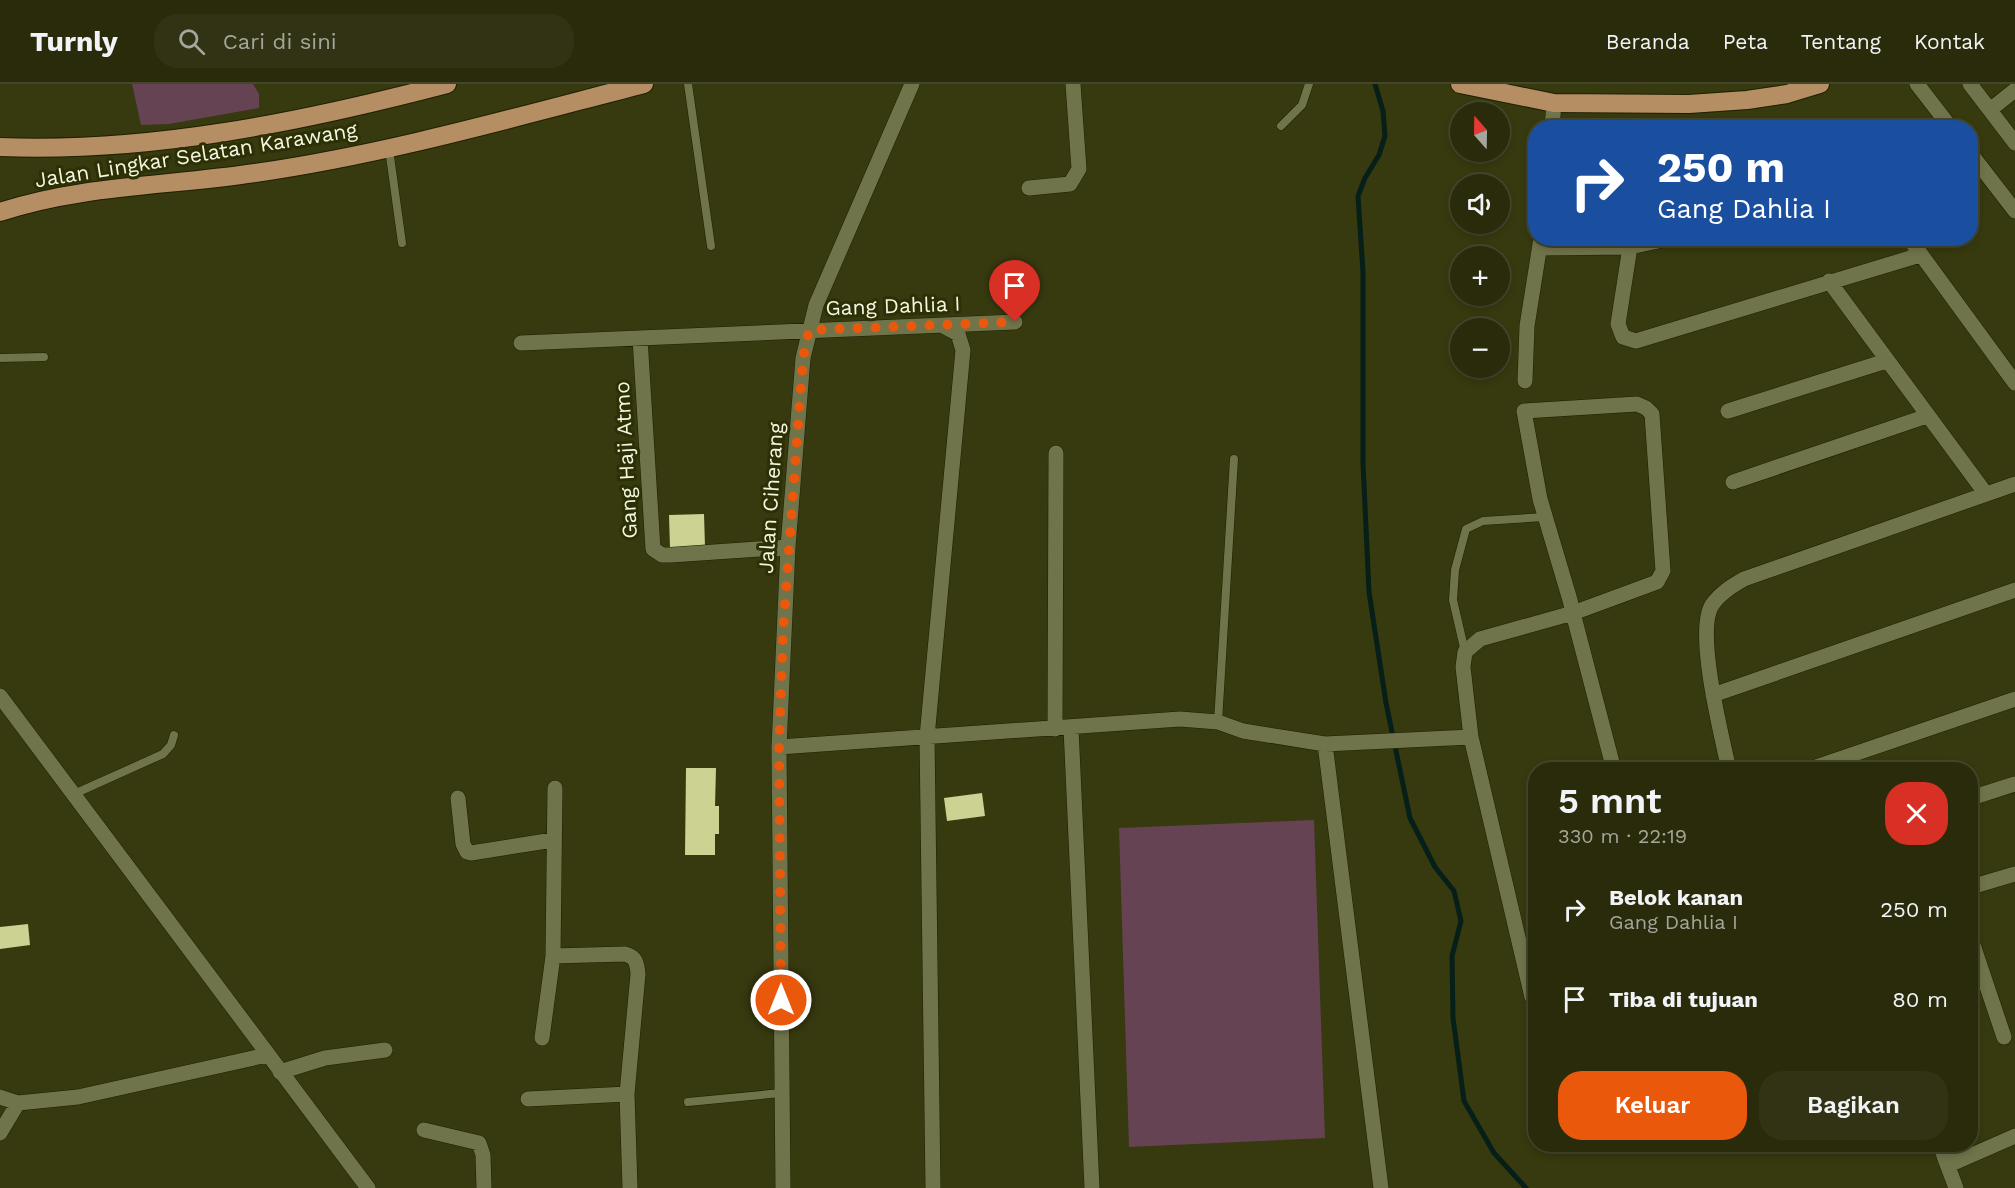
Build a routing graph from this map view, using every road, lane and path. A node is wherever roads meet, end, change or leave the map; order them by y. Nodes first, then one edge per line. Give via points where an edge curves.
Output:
1 (447, 84) edge
2 (644, 84) edge
3 (688, 84) edge
4 (912, 84) edge
5 (1073, 84) edge
6 (1309, 84) edge
7 (1460, 84) edge
8 (1820, 84) edge
9 (1917, 84) edge
10 (1970, 84) edge
11 (2015, 90) edge
12 (1554, 104) junction
13 (1990, 110) junction
14 (1553, 120) edge
15 (1945, 120) edge
16 (1281, 126) dead end
17 (2015, 143) edge
18 (0, 147) edge
19 (389, 148) junction
20 (1978, 163) edge
21 (1029, 188) dead end
22 (2015, 211) edge
23 (0, 212) edge
24 (402, 243) dead end
25 (711, 246) dead end
26 (1540, 246) edge
27 (1608, 246) edge
28 (1635, 246) edge
29 (1914, 246) edge
30 (1630, 247) junction
31 (1920, 255) junction
32 (1829, 281) junction
33 (1015, 322) dead end
34 (944, 326) junction
35 (809, 330) junction
36 (640, 338) junction
37 (521, 343) dead end
38 (44, 357) dead end
39 (0, 358) edge
40 (1886, 361) junction
41 (1525, 381) dead end
42 (2015, 383) edge
43 (1728, 411) dead end
44 (1927, 416) junction
45 (1056, 453) dead end
46 (1234, 459) dead end
47 (1732, 482) dead end
48 (2015, 484) edge
49 (1986, 495) junction
50 (1545, 517) junction
51 (788, 547) junction
52 (2015, 590) edge
53 (1573, 613) junction
54 (1465, 651) junction
55 (1713, 695) junction
56 (0, 696) edge
57 (2015, 699) edge
58 (1218, 722) junction
59 (1071, 728) junction
60 (1054, 729) junction
61 (174, 735) dead end
62 (1471, 736) junction
63 (927, 737) junction
64 (1325, 744) junction
65 (779, 747) junction
66 (1612, 762) edge
67 (1727, 762) edge
68 (1830, 762) edge
69 (2015, 784) edge
70 (555, 788) dead end
71 (74, 794) junction
72 (1978, 796) edge
73 (458, 798) dead end
74 (553, 840) junction
75 (2015, 874) edge
76 (1978, 885) edge
77 (553, 956) junction
78 (1978, 960) edge
79 (1528, 980) edge
80 (2004, 1036) dead end
81 (542, 1038) dead end
82 (384, 1050) dead end
83 (267, 1055) junction
84 (280, 1071) junction
85 (781, 1093) junction
86 (627, 1094) junction
87 (0, 1097) edge
88 (528, 1099) dead end
89 (688, 1102) dead end
90 (18, 1103) junction
91 (424, 1130) dead end
92 (0, 1133) edge
93 (2015, 1136) edge
94 (1943, 1152) edge
95 (1944, 1152) edge
96 (368, 1188) edge
97 (484, 1188) edge
98 (630, 1188) edge
99 (783, 1188) edge
100 (933, 1188) edge
101 (1092, 1188) edge
102 (1381, 1188) edge
103 (1956, 1188) edge

1 - 18 main road, Jalan Lingkar Selatan Karawang via 328,113 187,137 71,147
2 - 19 main road, Jalan Lingkar Selatan Karawang
3 - 25 lane
4 - 35 street, Jalan Ciherang via 841,244
5 - 21 street via 1077,176 1070,184
6 - 16 lane via 1302,105
7 - 12 main road
8 - 12 main road via 1747,100
9 - 15 street
10 - 13 street
11 - 13 street
12 - 14 street
13 - 17 street
19 - 23 main road, Jalan Lingkar Selatan Karawang via 254,174 38,200
19 - 24 lane
20 - 22 street
26 - 41 street via 1527,326
27 - 30 street
28 - 30 street
29 - 31 street
30 - 32 street via 1618,324 1623,337 1629,339 1647,338
31 - 32 street
31 - 42 street
32 - 40 street
33 - 34 street, Gang Dahlia I
34 - 35 street, Gang Dahlia I
34 - 63 street via 958,334 963,350
35 - 36 street, Gang Dahlia I
35 - 51 street, Jalan Ciherang via 803,358
36 - 37 street, Gang Dahlia I
36 - 51 street, Gang Haji Atmo via 653,549 671,555
38 - 39 lane
40 - 43 street
40 - 44 street
44 - 47 street
44 - 49 street
45 - 60 street
46 - 58 lane
48 - 49 street
49 - 55 street via 1744,579 1725,591 1711,606 1707,627
50 - 53 street
50 - 53 street via 1524,411 1637,404 1646,408 1652,414 1654,426 1662,575 1657,582
50 - 54 lane via 1483,521 1466,530 1455,570 1453,600
51 - 65 street, Jalan Ciherang
52 - 55 street
53 - 54 street via 1480,639
53 - 66 street
54 - 62 street via 1463,667
55 - 67 street
56 - 71 street
57 - 68 street
58 - 59 street via 1180,719
58 - 64 street via 1243,731
59 - 60 street
59 - 101 street
60 - 63 street
61 - 71 lane via 163,754
62 - 64 street
62 - 79 street
63 - 65 street
63 - 100 street
64 - 102 street
65 - 85 street, Jalan Ciherang
69 - 72 street
70 - 74 street
71 - 83 street
73 - 74 street via 467,852
74 - 77 street
75 - 76 street
77 - 81 street
77 - 86 street via 625,954 636,961
78 - 80 street
82 - 84 street via 325,1058
83 - 84 street
83 - 90 street via 87,1095
84 - 96 street
85 - 89 lane
85 - 99 street, Jalan Ciherang
86 - 88 street
86 - 98 street
87 - 90 street
90 - 92 street
91 - 97 street via 478,1143 483,1155
93 - 95 street via 1956,1162
94 - 103 street

